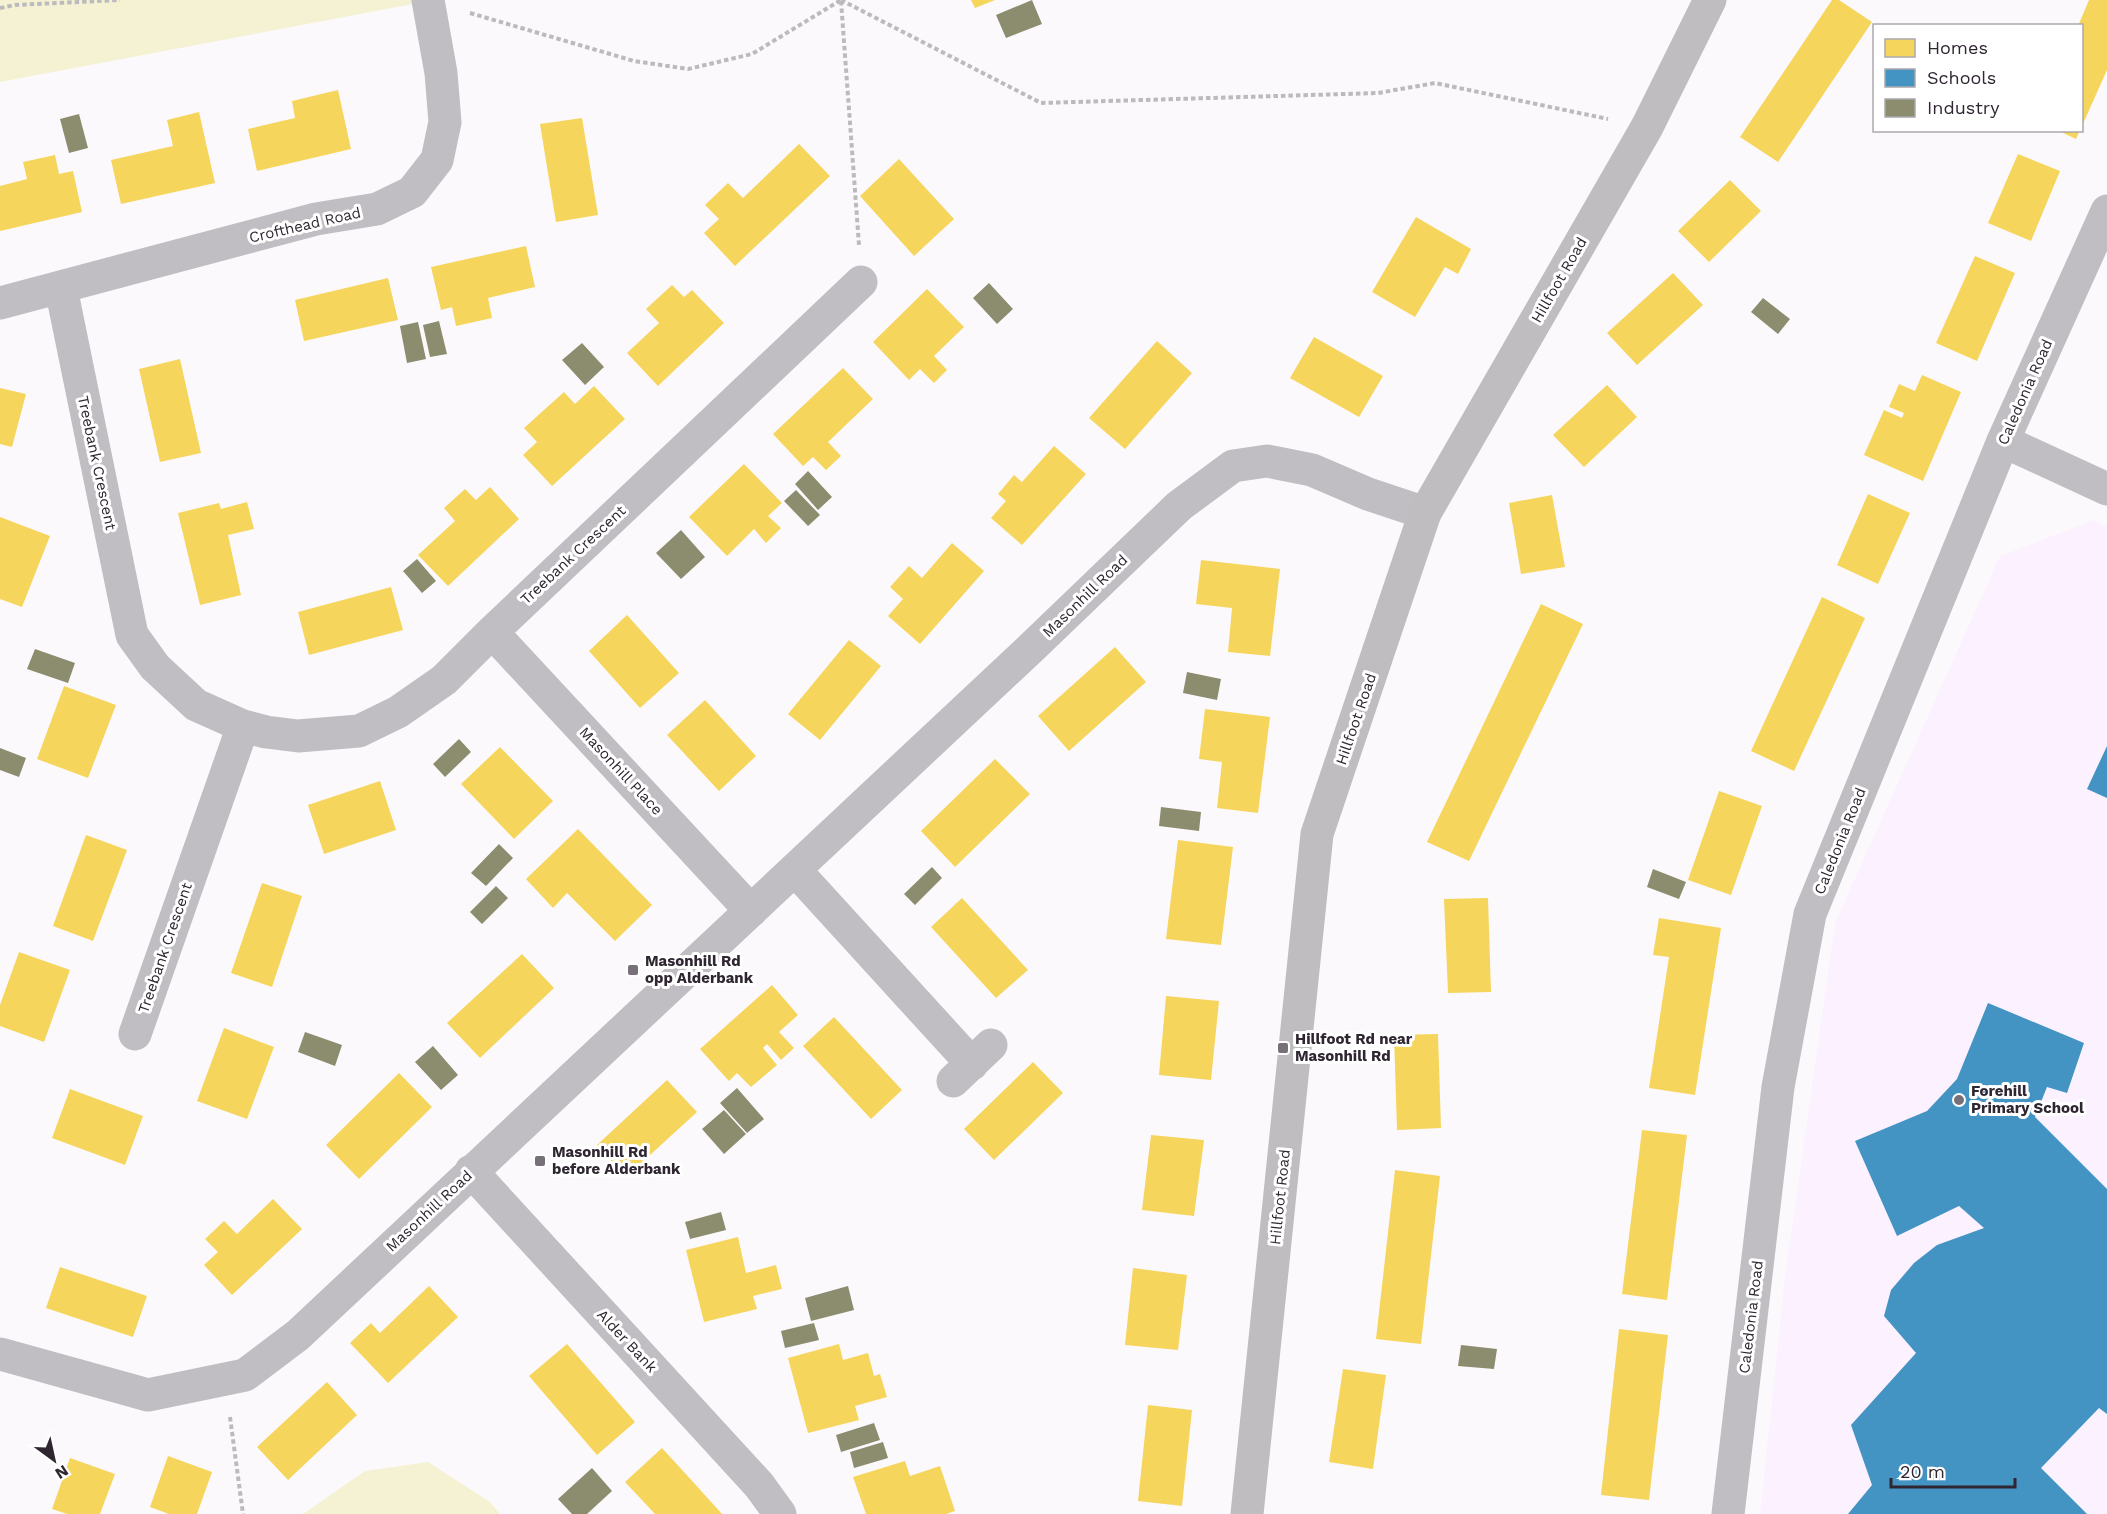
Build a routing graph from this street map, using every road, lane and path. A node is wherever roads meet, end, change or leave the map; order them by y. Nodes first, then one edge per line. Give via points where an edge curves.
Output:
1 (120, 0) edge
2 (841, 0) edge
3 (1710, 0) edge
4 (429, 1) edge
5 (0, 8) edge
6 (1647, 128) junction
7 (2107, 211) edge
8 (861, 282) joint
9 (61, 288) junction
10 (0, 303) edge
11 (2003, 441) junction
12 (2107, 489) edge
13 (1425, 513) junction
14 (492, 632) junction
15 (243, 726) junction
16 (795, 870) junction
17 (751, 911) junction
18 (135, 1034) dead end
19 (972, 1063) dead end
20 (471, 1171) junction
21 (0, 1354) edge
22 (225, 1380) junction
23 (243, 1514) edge
24 (780, 1514) edge
25 (1247, 1514) edge
26 (1728, 1514) edge

1 - 5 path
2 - 4 path via 752,54 688,69 634,61
2 - 6 path via 1041,103 1378,93 1435,82
2 - 8 path
3 - 6 street, Hillfoot Road
4 - 9 street, Crofthead Road via 445,122 437,160 412,192 377,209 316,219
6 - 13 street, Hillfoot Road
7 - 11 street, Caledonia Road
8 - 14 street, Treebank Crescent
9 - 10 street, Crofthead Road
9 - 15 street, Treebank Crescent via 132,634 155,667 196,705
11 - 12 street
11 - 26 street, Caledonia Road via 1810,914 1778,1087
13 - 16 street, Masonhill Road via 1312,470 1267,461 1233,466 1179,506
13 - 25 street, Hillfoot Road via 1317,834
14 - 15 street, Treebank Crescent via 444,680 398,712 359,730 298,736
14 - 17 street, Masonhill Place
15 - 18 street, Treebank Crescent
16 - 17 street, Masonhill Road
16 - 19 street
17 - 20 street, Masonhill Road
20 - 22 street, Masonhill Road via 298,1335 245,1375
20 - 24 street, Alder Bank via 759,1485
21 - 22 street, Masonhill Road via 148,1395
22 - 23 path

